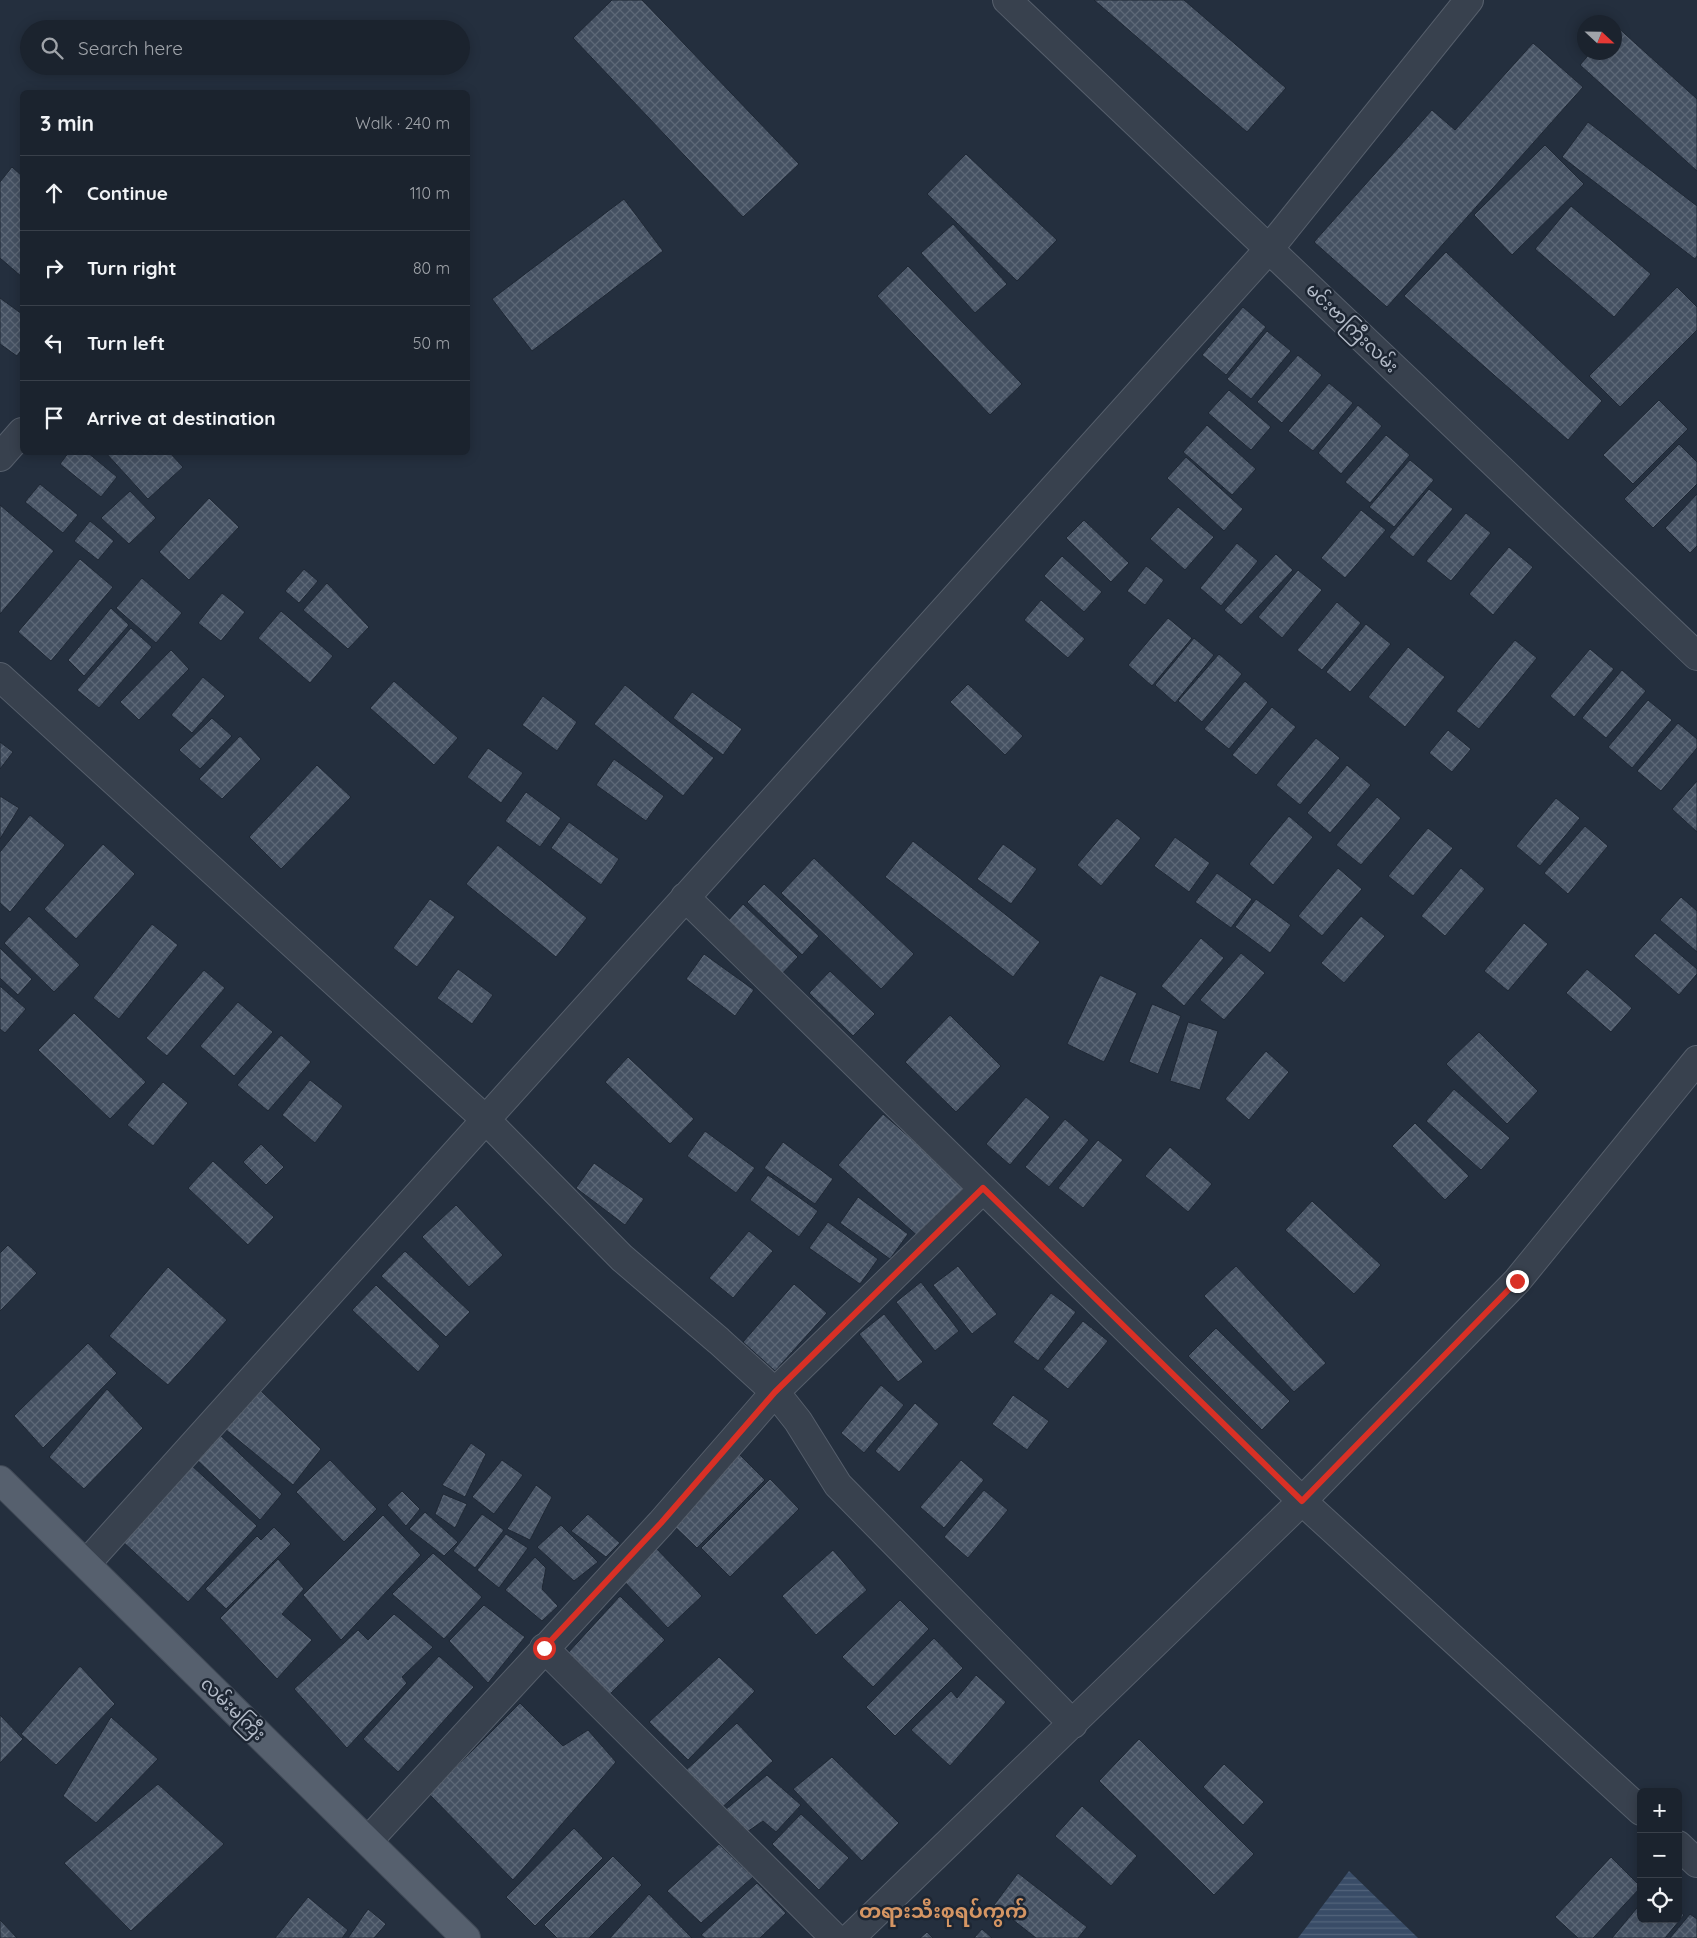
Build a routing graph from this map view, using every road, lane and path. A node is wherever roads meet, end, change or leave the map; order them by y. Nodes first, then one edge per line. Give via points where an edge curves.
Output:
1 (1007, 0) edge
2 (1469, 0) edge
3 (1269, 248) junction
4 (20, 434) edge
5 (0, 457) edge
6 (1697, 656) edge
7 (0, 677) edge
8 (685, 897) junction
9 (1697, 1060) edge
10 (485, 1119) junction
11 (983, 1188) junction
12 (775, 1392) junction
13 (0, 1480) edge
14 (1302, 1501) junction
15 (86, 1564) junction
16 (544, 1648) junction
17 (1073, 1724) junction
18 (1637, 1807) edge
19 (368, 1841) junction
20 (1682, 1850) edge
21 (1697, 1863) edge
22 (466, 1938) edge
23 (835, 1938) edge
24 (850, 1938) edge

1 - 3 street, မင်းဗာကြီးလမ်း
2 - 3 street
3 - 6 street, မင်းဗာကြီးလမ်း
3 - 8 street
4 - 5 street
7 - 10 street
8 - 10 street
8 - 11 street
9 - 14 street via 1517,1281
10 - 12 street via 622,1258
10 - 15 street
11 - 12 street
11 - 14 street
12 - 16 street via 661,1523
12 - 17 street via 798,1421 838,1485
13 - 15 main road, လမ်းမကြီး
14 - 17 street
14 - 18 street
15 - 19 main road, လမ်းမကြီး
16 - 19 street
16 - 23 street
17 - 24 street
19 - 22 main road, လမ်းမကြီး
20 - 21 street

